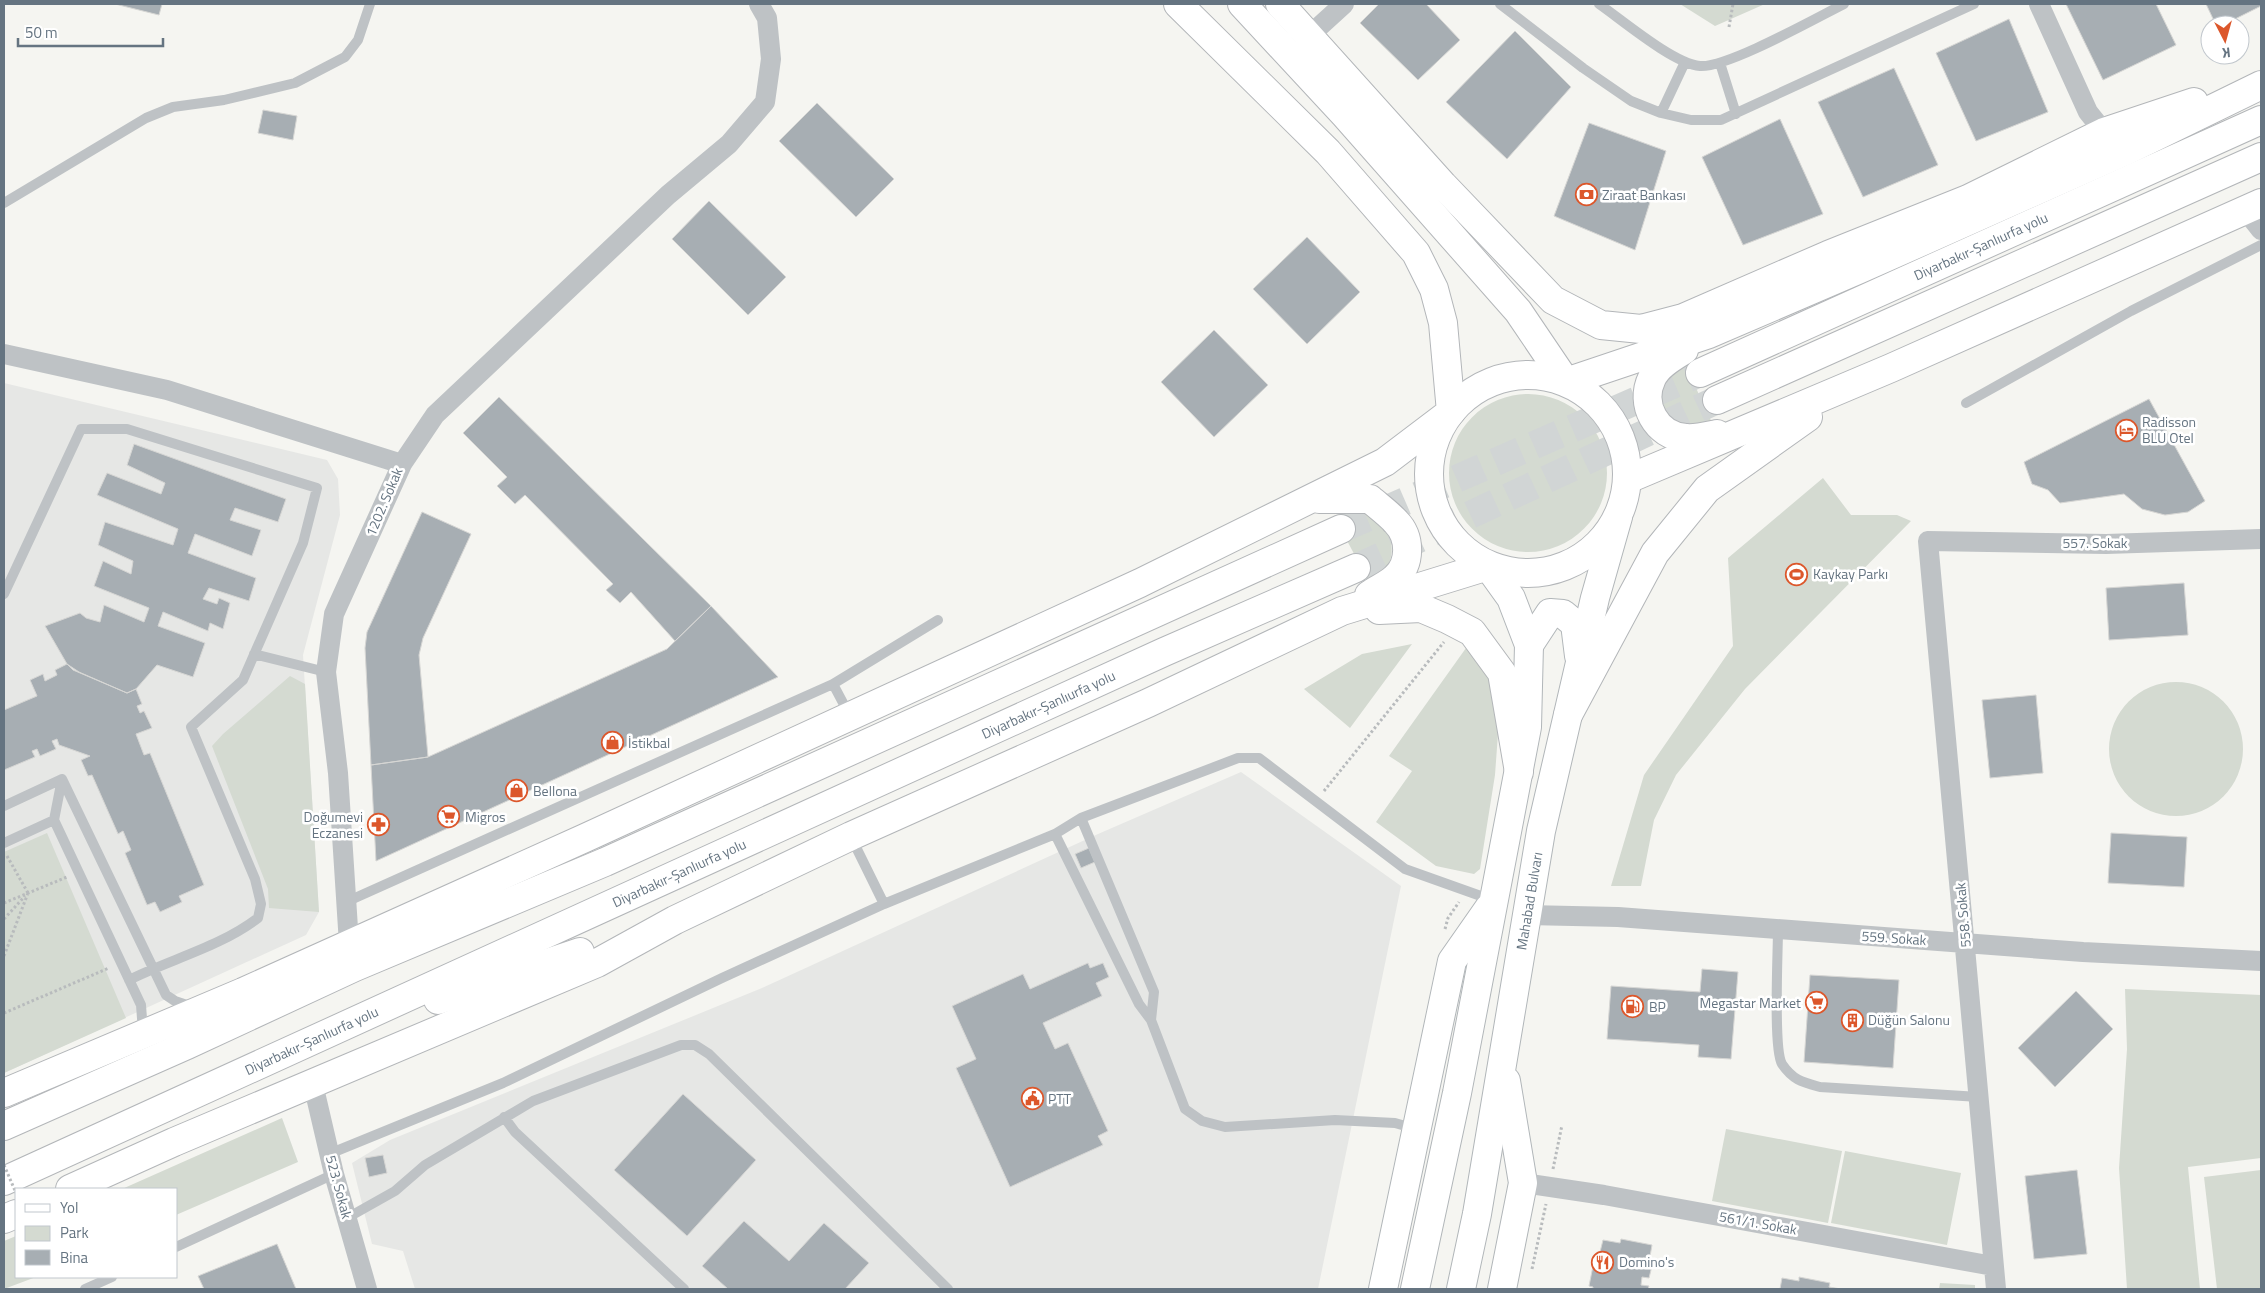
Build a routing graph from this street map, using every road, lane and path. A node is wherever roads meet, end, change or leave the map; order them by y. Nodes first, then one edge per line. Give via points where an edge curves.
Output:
1 (370, 4) edge
2 (759, 4) edge
3 (1178, 4) edge
4 (1242, 4) edge
5 (1280, 4) edge
6 (1344, 4) edge
7 (1500, 4) edge
8 (1599, 4) edge
9 (1733, 4) edge
10 (1844, 4) edge
11 (1974, 4) edge
12 (2039, 4) edge
13 (1729, 26) dead end
14 (1310, 36) junction
15 (1685, 62) junction
16 (1720, 63) junction
17 (2261, 78) edge
18 (2261, 86) edge
19 (1661, 113) junction
20 (1736, 114) junction
21 (2261, 120) edge
22 (2104, 132) junction
23 (2261, 157) edge
24 (4, 203) edge
25 (2256, 215) edge
26 (2261, 245) edge
27 (1709, 334) junction
28 (4, 354) edge
29 (1700, 373) tunnel mouth
30 (1566, 382) junction
31 (1856, 383) junction
32 (1717, 400) tunnel mouth
33 (1966, 402) dead end
34 (1451, 412) junction
35 (1748, 430) junction
36 (402, 464) junction
37 (1628, 479) junction
38 (1311, 500) junction
39 (1618, 517) junction
40 (1341, 529) tunnel mouth
41 (2261, 539) edge
42 (1928, 541) joint
43 (1488, 566) junction
44 (1356, 568) tunnel mouth
45 (4, 594) edge
46 (1342, 611) junction
47 (938, 620) dead end
48 (1459, 625) junction
49 (1528, 645) junction
50 (254, 654) junction
51 (1580, 662) junction
52 (326, 672) junction
53 (834, 684) junction
54 (1568, 715) junction
55 (850, 716) junction
56 (1519, 772) junction
57 (62, 779) junction
58 (1316, 801) junction
59 (4, 806) edge
60 (1081, 818) junction
61 (54, 820) junction
62 (1055, 834) junction
63 (850, 836) junction
64 (4, 842) edge
65 (4, 850) edge
66 (79, 873) junction
67 (28, 893) junction
68 (1494, 901) junction
69 (346, 902) junction
70 (4, 903) edge
71 (884, 904) junction
72 (1527, 915) junction
73 (4, 919) edge
74 (675, 920) junction
75 (1778, 929) junction
76 (1965, 944) junction
77 (352, 955) junction
78 (4, 956) edge
79 (2261, 961) edge
80 (122, 963) junction
81 (153, 968) junction
82 (129, 980) junction
83 (202, 1009) junction
84 (4, 1013) edge
85 (1151, 1020) junction
86 (143, 1033) junction
87 (306, 1043) junction
88 (1503, 1059) junction
89 (313, 1084) junction
90 (4, 1093) edge
91 (1979, 1097) junction
92 (504, 1117) junction
93 (4, 1126) edge
94 (1416, 1129) junction
95 (329, 1154) junction
96 (4, 1165) edge
97 (334, 1174) junction
98 (4, 1181) edge
99 (1523, 1183) junction
100 (72, 1188) edge
101 (15, 1191) edge
102 (347, 1218) junction
103 (178, 1246) edge
104 (1993, 1266) junction
105 (110, 1278) edge
106 (85, 1289) edge
107 (367, 1289) edge
108 (684, 1289) edge
109 (948, 1289) edge
110 (1383, 1289) edge
111 (1416, 1289) edge
112 (1461, 1289) edge
113 (1502, 1289) edge
114 (1996, 1289) edge

1 - 24 lane via 358,40 345,57 295,83 224,100 173,107 146,118
2 - 36 street via 767,18 771,59 765,102 729,144 668,195 435,415
3 - 34 main road via 1328,152 1416,253 1434,289 1443,323
4 - 30 main road via 1518,311
5 - 14 main road
6 - 14 street
7 - 19 lane via 1631,101
8 - 15 lane
9 - 13 path
10 - 16 lane
11 - 20 lane
12 - 22 street via 2088,112
14 - 22 main road via 1443,185 1553,300 1601,325 1640,329 1683,318 1968,199
15 - 16 lane via 1700,66
15 - 19 lane
16 - 20 lane
17 - 22 main road
18 - 27 main road via 2120,154
19 - 20 lane via 1691,120 1721,120
21 - 29 main road, Diyarbakır-Şanlıurfa yolu
23 - 32 main road
25 - 31 main road
26 - 33 lane
27 - 30 main road
27 - 35 main road via 1665,363 1652,376 1648,389 1649,413 1658,425 1675,436 1687,439
28 - 36 street, 1202. Sokak via 167,390
30 - 34 main road via 1535,375 1503,378 1474,391
30 - 37 main road via 1588,394 1614,424 1626,455
31 - 35 main road
31 - 54 main road via 1707,489 1655,553
34 - 38 main road via 1386,462
34 - 43 main road via 1435,438 1429,468 1431,498 1443,526 1462,549
35 - 37 main road
36 - 52 street, 1202. Sokak via 334,614
37 - 39 main road
38 - 46 main road via 1370,499 1398,523 1405,539 1408,558 1395,579
38 - 55 main road via 1140,583
39 - 43 main road via 1605,538 1581,559 1551,571 1519,573
39 - 51 main road, Mahabad Bulvarı
40 - 77 main road via 605,862
41 - 42 street, 557. Sokak via 2106,544
42 - 76 street, 558. Sokak
43 - 46 main road
43 - 49 main road via 1511,598
44 - 87 main road, Diyarbakır-Şanlıurfa yolu via 1164,652
45 - 50 lane via 81,429 127,429 317,488 303,543
46 - 48 main road via 1421,608
46 - 63 main road
47 - 53 lane
48 - 56 main road via 1472,632 1502,673
48 - 58 path
49 - 51 main road via 1550,613 1563,614 1575,624
49 - 56 main road via 1527,727
50 - 52 lane
50 - 81 lane via 243,680 192,727 255,879 261,904 258,918 239,933
51 - 54 main road, Mahabad Bulvarı
52 - 69 street, 1202. Sokak via 338,773
53 - 55 lane
53 - 69 lane
54 - 72 main road, Mahabad Bulvarı via 1541,830
55 - 77 main road via 585,838
56 - 68 main road
57 - 59 lane
57 - 61 lane
57 - 81 lane
58 - 60 lane via 1259,758 1238,758
58 - 68 lane via 1405,868
60 - 62 lane
60 - 85 lane via 1154,992
61 - 64 lane
61 - 66 lane
62 - 71 lane
62 - 85 lane via 1139,1004
63 - 71 lane
63 - 74 main road
65 - 67 path
66 - 67 path
66 - 80 lane
67 - 70 path
67 - 73 path
67 - 78 path
68 - 94 main road via 1452,961
68 - 111 main road
69 - 77 street, 1202. Sokak
71 - 95 lane via 503,1083
72 - 75 street, 559. Sokak via 1618,917
72 - 88 main road, Mahabad Bulvarı
74 - 87 main road
74 - 89 main road via 597,963
75 - 76 street, 559. Sokak
75 - 91 lane via 1777,1040 1781,1062 1796,1080 1820,1087
76 - 79 street, 559. Sokak
76 - 91 street, 558. Sokak
77 - 83 main road
77 - 93 main road via 187,1044
80 - 82 lane
80 - 84 path
81 - 82 lane
81 - 83 lane via 166,995
82 - 86 lane via 141,1005
83 - 86 main road
85 - 94 lane via 1185,1109 1202,1121 1225,1126 1335,1120 1395,1123
86 - 90 main road
87 - 98 main road, Diyarbakır-Şanlıurfa yolu
88 - 99 main road
88 - 112 main road, Mahabad Bulvarı
89 - 95 street, 523. Sokak
89 - 100 main road
91 - 104 street, 558. Sokak
92 - 102 lane via 425,1165 395,1191
92 - 108 lane via 515,1132
92 - 109 lane via 533,1101 681,1045 695,1045 709,1054
94 - 110 main road
95 - 97 street, 523. Sokak
96 - 101 path, bridge
97 - 102 street, 523. Sokak
97 - 103 lane
99 - 104 street, 561/1. Sokak via 1613,1196
99 - 113 main road
102 - 107 street, 523. Sokak
104 - 114 street, 558. Sokak
105 - 106 lane

